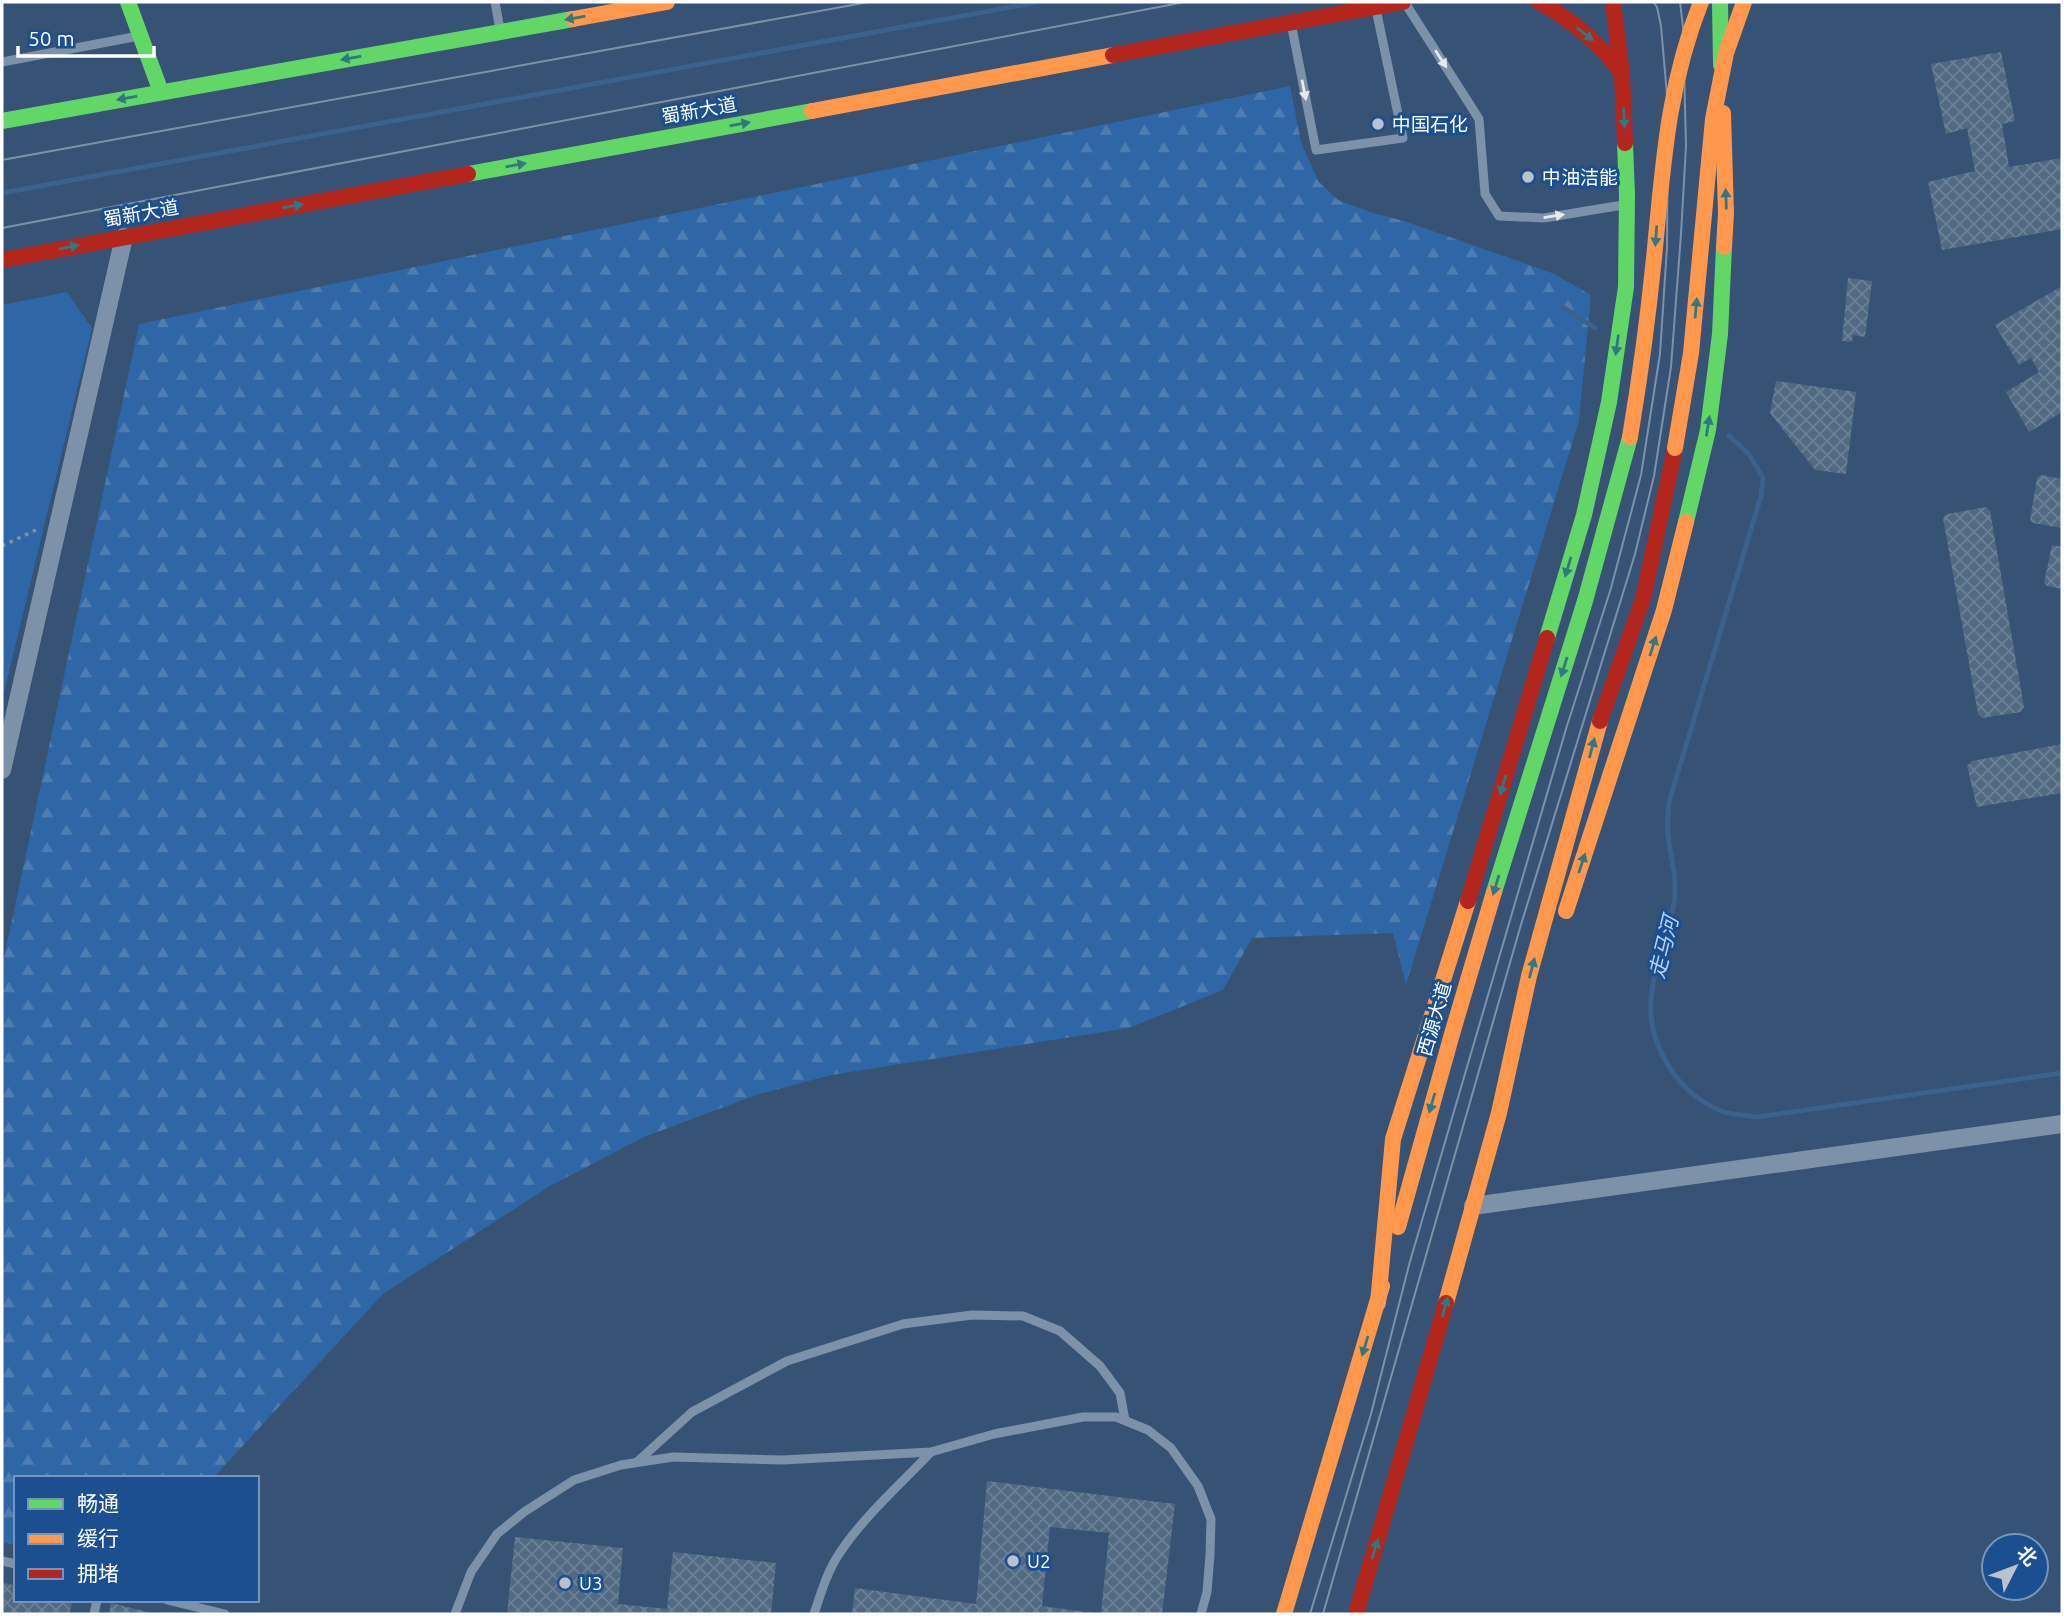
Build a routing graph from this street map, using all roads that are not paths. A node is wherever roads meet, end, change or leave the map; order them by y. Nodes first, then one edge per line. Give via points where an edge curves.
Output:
1 (128, 2) edge
2 (495, 2) edge
3 (667, 2) edge
4 (1404, 2) edge
5 (1539, 2) edge
6 (1612, 2) edge
7 (1700, 2) edge
8 (1720, 2) edge
9 (1744, 2) edge
10 (1375, 7) junction
11 (1291, 23) junction
12 (499, 32) junction
13 (140, 36) junction
14 (2, 62) edge
15 (1622, 74) junction
16 (161, 92) junction
17 (2, 121) edge
18 (1627, 204) junction
19 (124, 237) junction
20 (2, 260) edge
21 (2, 770) edge
22 (1563, 920) dead end
23 (1550, 959) dead end
24 (1499, 1113) junction
25 (2062, 1124) edge
26 (1473, 1206) junction
27 (1378, 1303) junction
28 (1125, 1420) junction
29 (932, 1452) junction
30 (635, 1463) junction
31 (175, 1602) edge
32 (226, 1614) edge
33 (455, 1614) edge
34 (814, 1614) edge
35 (1201, 1614) edge
36 (1284, 1614) edge
37 (1356, 1614) edge

1 - 13 main road
2 - 12 lane
3 -> 12 main road
4 - 10 main road, 蜀新大道
4 -> 18 lane via 1479,119 1485,194 1499,216 1544,218
5 -> 15 main road via 1591,37
6 - 15 main road
7 -> 27 main road, 西源大道, bridge via 1672,93 1630,437 1585,601 1452,1034
22 -> 8 main road via 1664,610 1708,430 1720,334 1726,213
24 -> 9 main road, bridge via 1529,976 1596,733 1643,599 1691,353 1713,119 1726,53
10 - 11 main road, 蜀新大道
11 -> 10 lane via 1316,150 1403,138
19 -> 11 main road, 蜀新大道
12 -> 16 main road
13 - 14 lane
13 - 16 main road
15 -> 18 main road
16 -> 17 main road
18 -> 27 main road via 1624,300 1609,401 1584,515 1393,1139
20 -> 19 main road, 蜀新大道
19 - 21 street
23 - 24 main road
24 - 26 main road
25 - 26 street
37 -> 26 main road
27 -> 36 main road, 西源大道
28 - 29 lane via 1083,1417 994,1434
28 - 30 lane via 1120,1393 1100,1366 1060,1331 1023,1316 972,1315 903,1324 787,1361 692,1412
28 - 35 lane via 1171,1448 1198,1486 1210,1519 1207,1592
29 - 30 lane via 783,1460 673,1457
29 - 34 lane via 839,1553
30 - 33 lane via 574,1480 496,1534 471,1572
31 - 32 lane

